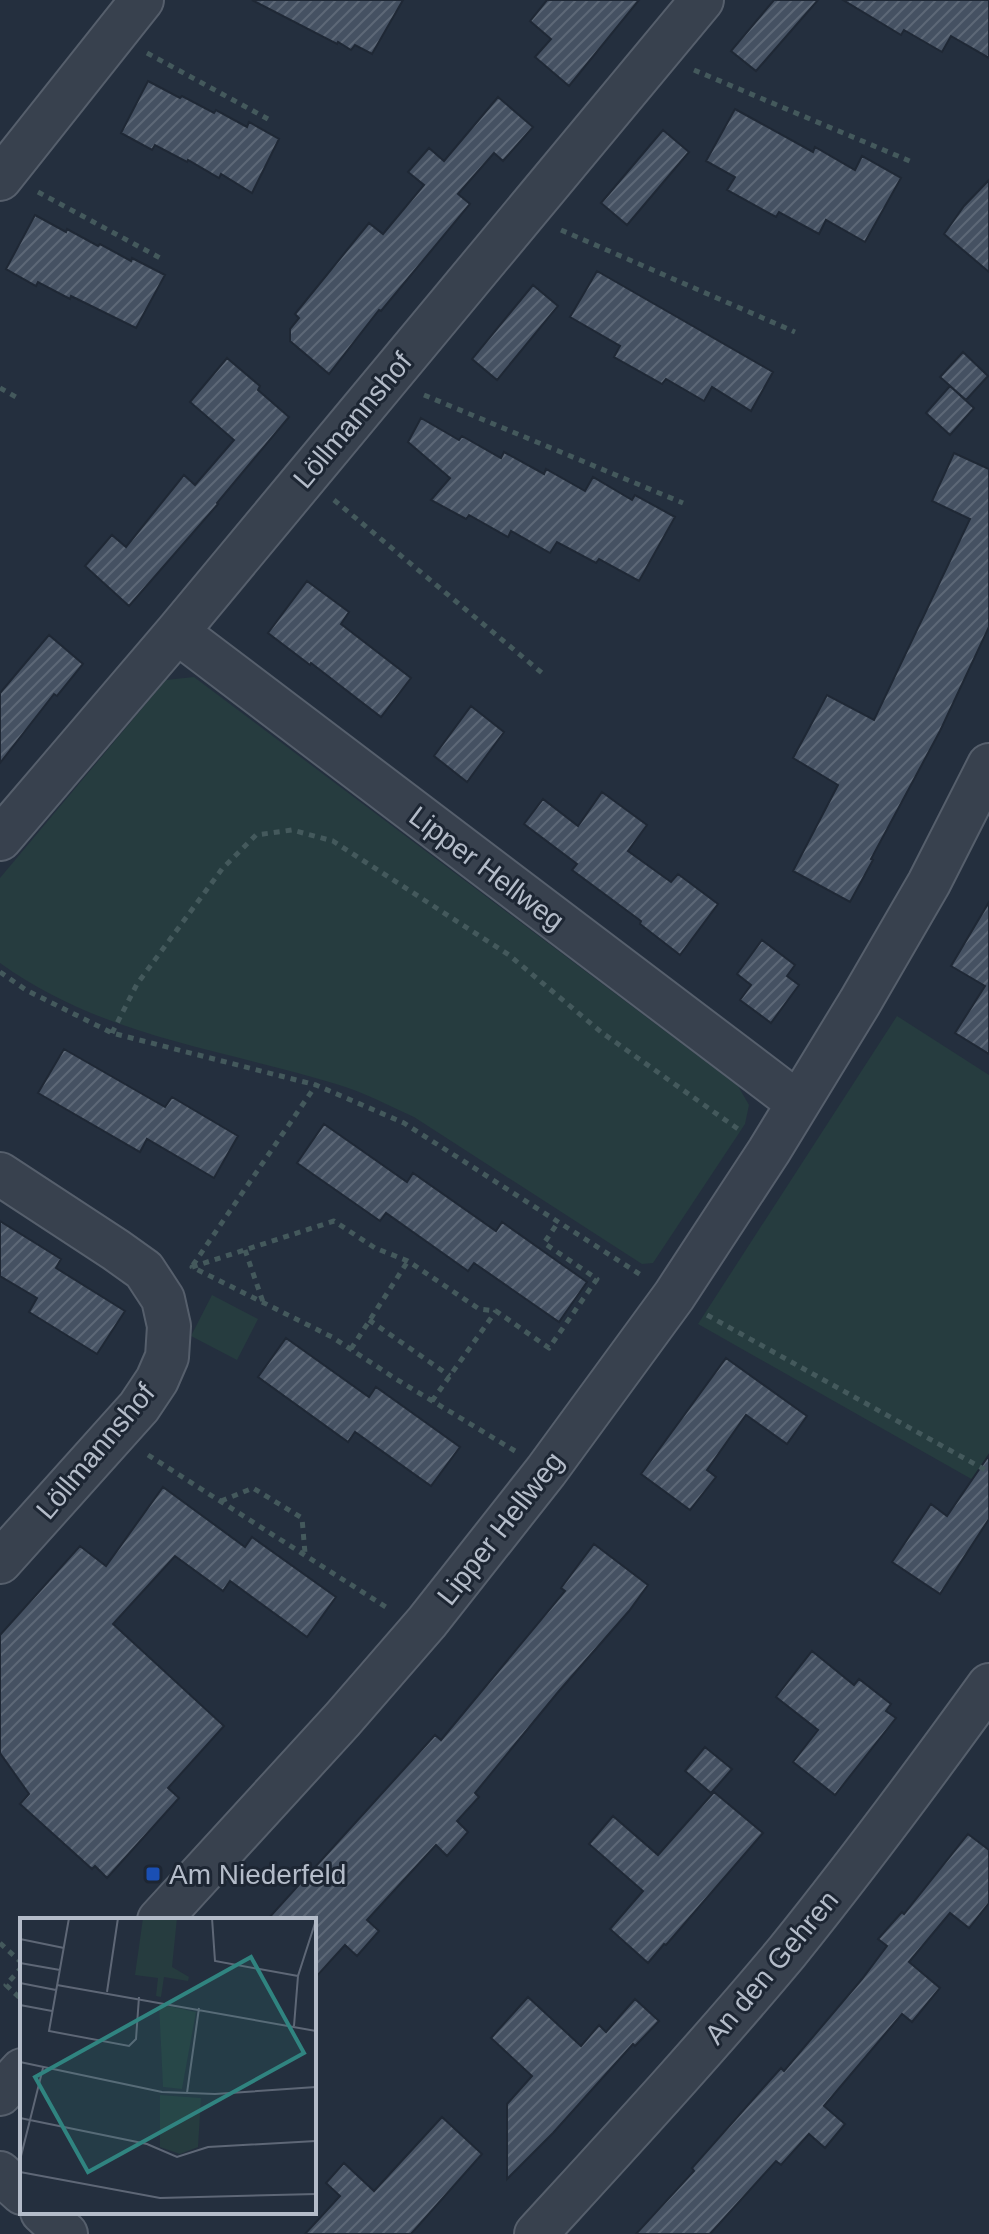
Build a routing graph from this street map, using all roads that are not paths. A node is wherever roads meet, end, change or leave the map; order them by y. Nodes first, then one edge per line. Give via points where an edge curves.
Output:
1 (142, 0) edge
2 (702, 0) edge
3 (3, 176) edge
4 (177, 632) junction
5 (989, 765) edge
6 (0, 839) edge
7 (798, 1103) junction
8 (0, 1174) edge
9 (0, 1562) edge
10 (989, 1685) edge
11 (161, 1918) edge
12 (20, 2072) edge
13 (0, 2094) edge
14 (0, 2173) edge
15 (20, 2191) edge
16 (44, 2214) edge
17 (66, 2234) edge
18 (536, 2234) edge

1 - 3 street
2 - 4 street, Löllmannshof
4 - 6 street, Löllmannshof
4 - 7 street, Lipper Hellweg
5 - 7 street, Lipper Hellweg via 929,883
7 - 11 street, Lipper Hellweg via 674,1296 546,1471 427,1622
8 - 9 street, Löllmannshof via 144,1270 163,1299 169,1326 167,1357 139,1407
10 - 18 street, An den Gehren via 787,1951
12 - 13 street
14 - 15 street
16 - 17 street

